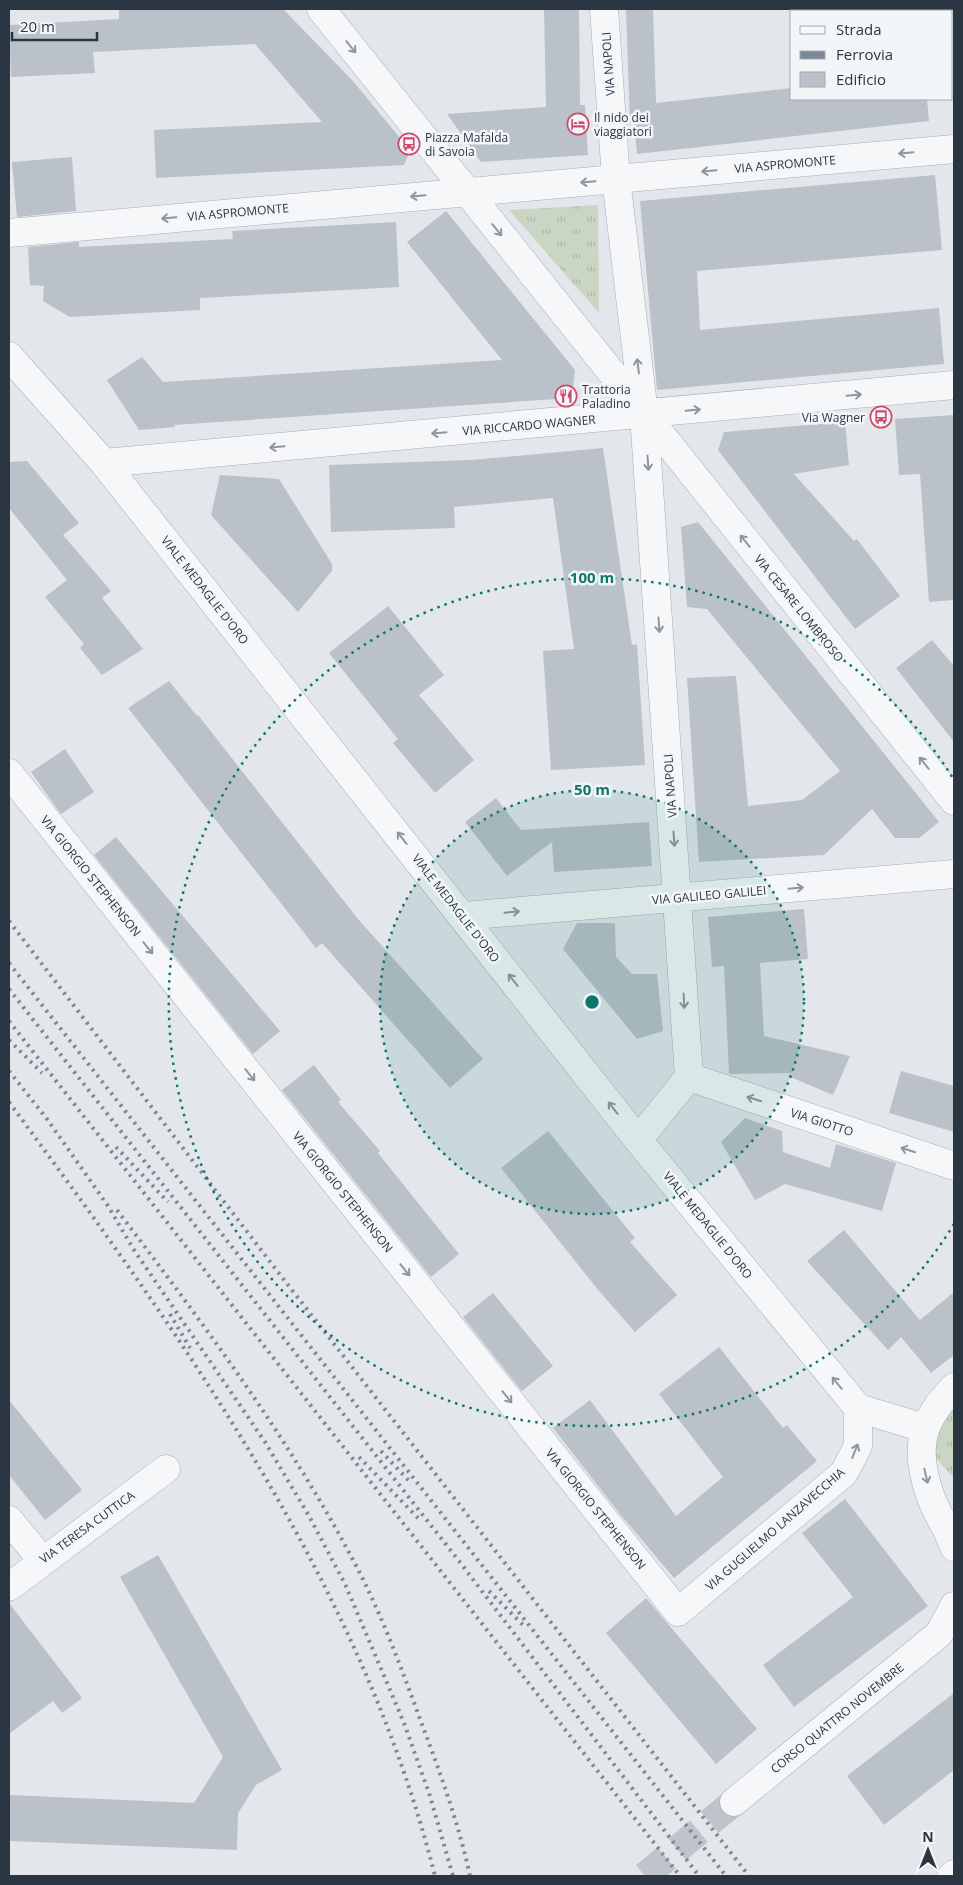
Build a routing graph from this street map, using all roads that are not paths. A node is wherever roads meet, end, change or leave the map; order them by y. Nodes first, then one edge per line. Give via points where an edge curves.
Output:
1 (321, 9) edge
2 (604, 9) edge
3 (954, 149) edge
4 (616, 180) junction
5 (467, 192) junction
6 (9, 233) edge
7 (9, 356) edge
8 (954, 385) edge
9 (644, 414) junction
10 (104, 463) junction
11 (9, 773) edge
12 (954, 801) edge
13 (954, 874) edge
14 (678, 898) junction
15 (463, 916) junction
16 (689, 1078) junction
17 (638, 1140) junction
18 (954, 1166) edge
19 (954, 1387) edge
20 (858, 1408) junction
21 (924, 1428) junction
22 (166, 1469) dead end
23 (9, 1520) edge
24 (954, 1547) edge
25 (42, 1560) junction
26 (9, 1587) edge
27 (954, 1606) edge
28 (678, 1612) joint
29 (947, 1632) edge
30 (734, 1802) tunnel mouth

1 -> 5 street
2 - 4 street, VIA NAPOLI
3 -> 4 street, VIA ASPROMONTE
4 -> 5 street, VIA ASPROMONTE
9 -> 4 street, VIA NAPOLI
5 -> 6 street, VIA ASPROMONTE
5 -> 9 street, VIA CESARE LOMBROSO
7 - 10 street, VIALE MEDAGLIE D'ORO
9 -> 8 street, VIA RICCARDO WAGNER
9 -> 10 street, VIA RICCARDO WAGNER
12 -> 9 street, VIA CESARE LOMBROSO
9 -> 14 street, VIA NAPOLI
15 -> 10 street, VIALE MEDAGLIE D'ORO
11 -> 28 street, VIA GIORGIO STEPHENSON
14 -> 13 street, VIA GALILEO GALILEI
15 -> 14 street, VIA GALILEO GALILEI
14 -> 16 street, VIA NAPOLI
17 -> 15 street, VIALE MEDAGLIE D'ORO
16 - 17 street
18 -> 16 street, VIA GIOTTO
20 -> 17 street, VIALE MEDAGLIE D'ORO
19 - 21 street
20 - 21 street
28 -> 20 street, VIA GUGLIELMO LANZAVECCHIA via 844,1473 858,1446
21 -> 24 street via 922,1460 930,1495
22 - 25 street, VIA TERESA CUTTICA
23 - 25 street
25 - 26 street, VIA TERESA CUTTICA
27 - 29 street
29 - 30 street, CORSO QUATTRO NOVEMBRE

